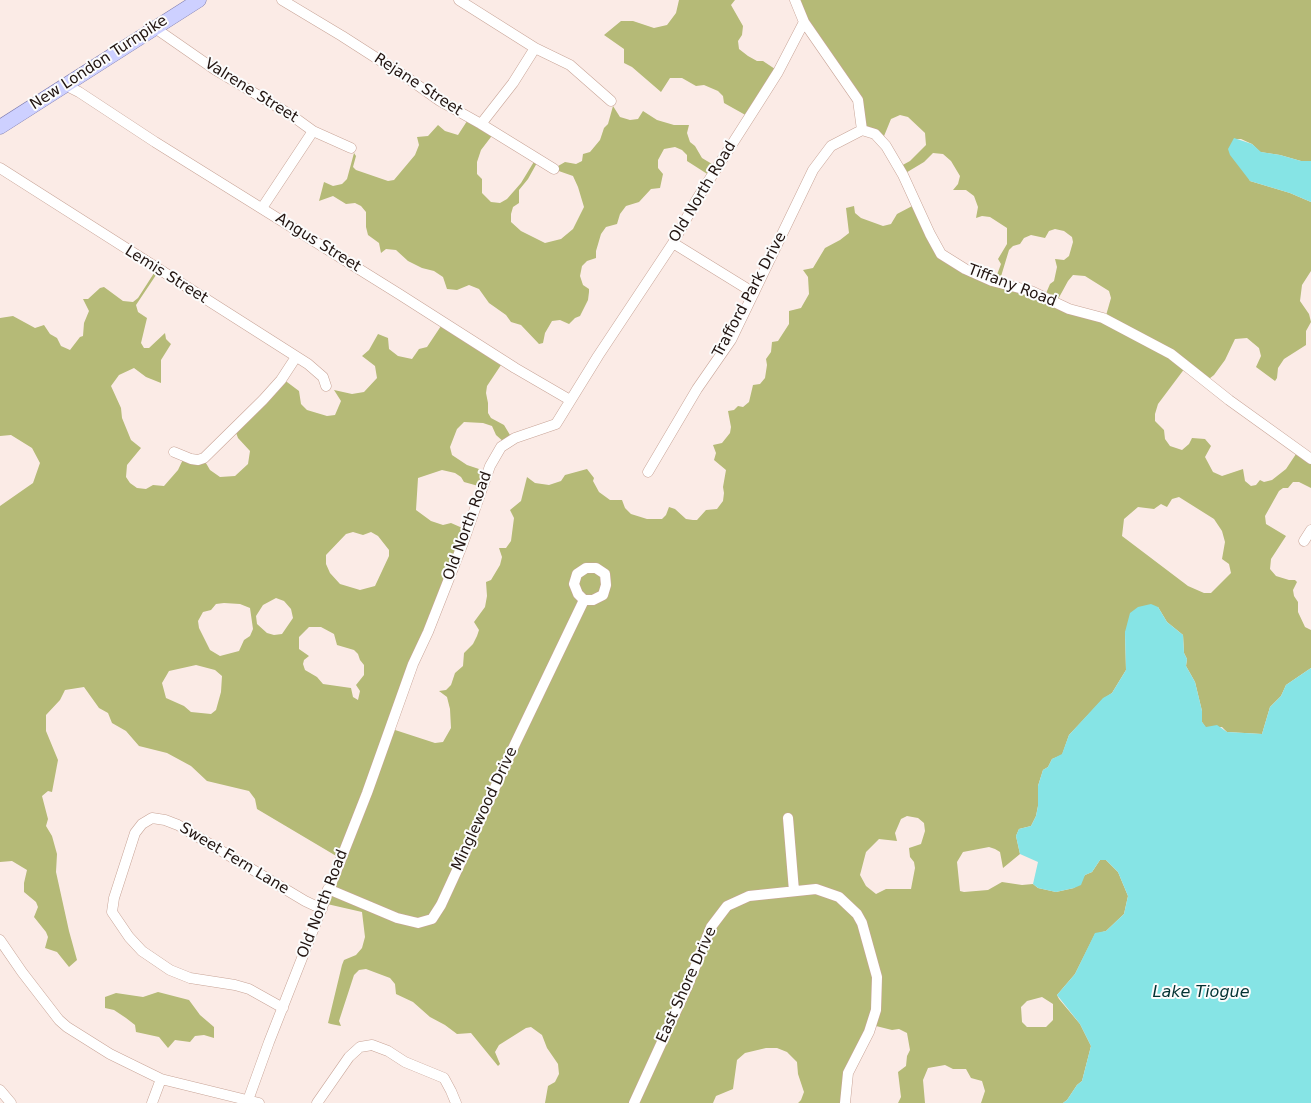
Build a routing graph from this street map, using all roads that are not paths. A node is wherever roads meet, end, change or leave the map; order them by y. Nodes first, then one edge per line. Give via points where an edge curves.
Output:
1 (199, 0) edge
2 (282, 0) edge
3 (459, 0) edge
4 (795, 0) edge
5 (804, 22) junction
6 (155, 28) junction
7 (535, 48) junction
8 (65, 85) junction
9 (611, 101) dead end
10 (481, 124) junction
11 (0, 127) edge
12 (862, 130) junction
13 (313, 131) junction
14 (351, 148) dead end
15 (0, 168) edge
16 (554, 169) dead end
17 (262, 208) junction
18 (673, 243) junction
19 (754, 293) junction
20 (296, 357) junction
21 (326, 386) dead end
22 (570, 400) junction
23 (174, 452) dead end
24 (1311, 459) edge
25 (648, 472) dead end
26 (1311, 530) edge
27 (1304, 541) dead end
28 (584, 600) dead end
29 (788, 818) dead end
30 (328, 889) junction
31 (794, 891) junction
32 (322, 908) junction
33 (0, 940) edge
34 (283, 1008) junction
35 (161, 1079) junction
36 (0, 1090) edge
37 (248, 1101) edge
38 (11, 1103) edge
39 (152, 1103) edge
40 (259, 1103) edge
41 (317, 1103) edge
42 (456, 1103) edge
43 (634, 1103) edge
44 (845, 1103) edge

1 - 6 main road, New London Turnpike
2 - 10 street, Rejane Street
3 - 7 street
4 - 5 street
5 - 12 street via 858,100
5 - 18 street, Old North Road via 778,72 697,199
6 - 8 main road, New London Turnpike
6 - 13 street, Valrene Street
7 - 9 street via 570,65
7 - 10 street
8 - 11 main road, New London Turnpike
8 - 17 street, Angus Street
10 - 16 street, Rejane Street
12 - 19 street, Trafford Park Drive via 831,146 813,170
12 - 24 street, Tiffany Road via 876,134 886,146 941,254 992,281 1031,291 1069,309 1104,318 1171,354
13 - 14 street, Valrene Street
13 - 17 street
15 - 20 street, Lemis Street
17 - 22 street, Angus Street
18 - 19 street
18 - 22 street, Old North Road
19 - 25 street, Trafford Park Drive via 730,340
20 - 21 street, Lemis Street via 323,377
20 - 23 street via 263,400 204,458 191,459
22 - 30 street, Old North Road via 556,424 516,438 501,447 490,466
26 - 27 street
28 - 30 street, Minglewood Drive via 432,919 418,923 397,918
29 - 31 street
30 - 32 street, Old North Road
31 - 43 street, East Shore Drive via 749,896 727,906 712,927
31 - 44 street, East Shore Drive via 816,889 839,897 857,914 877,977 876,1010 869,1032 848,1073
32 - 34 street, Old North Road
32 - 34 street, Sweet Fern Lane via 178,825 152,818 135,833 112,912 129,937 142,951 170,970 190,978 250,990
33 - 35 street via 59,1020 121,1061
34 - 37 street, Old North Road
35 - 37 street
35 - 39 street
36 - 38 street
37 - 40 street
41 - 42 street via 349,1056 360,1047 372,1046 388,1050 405,1062 444,1078

